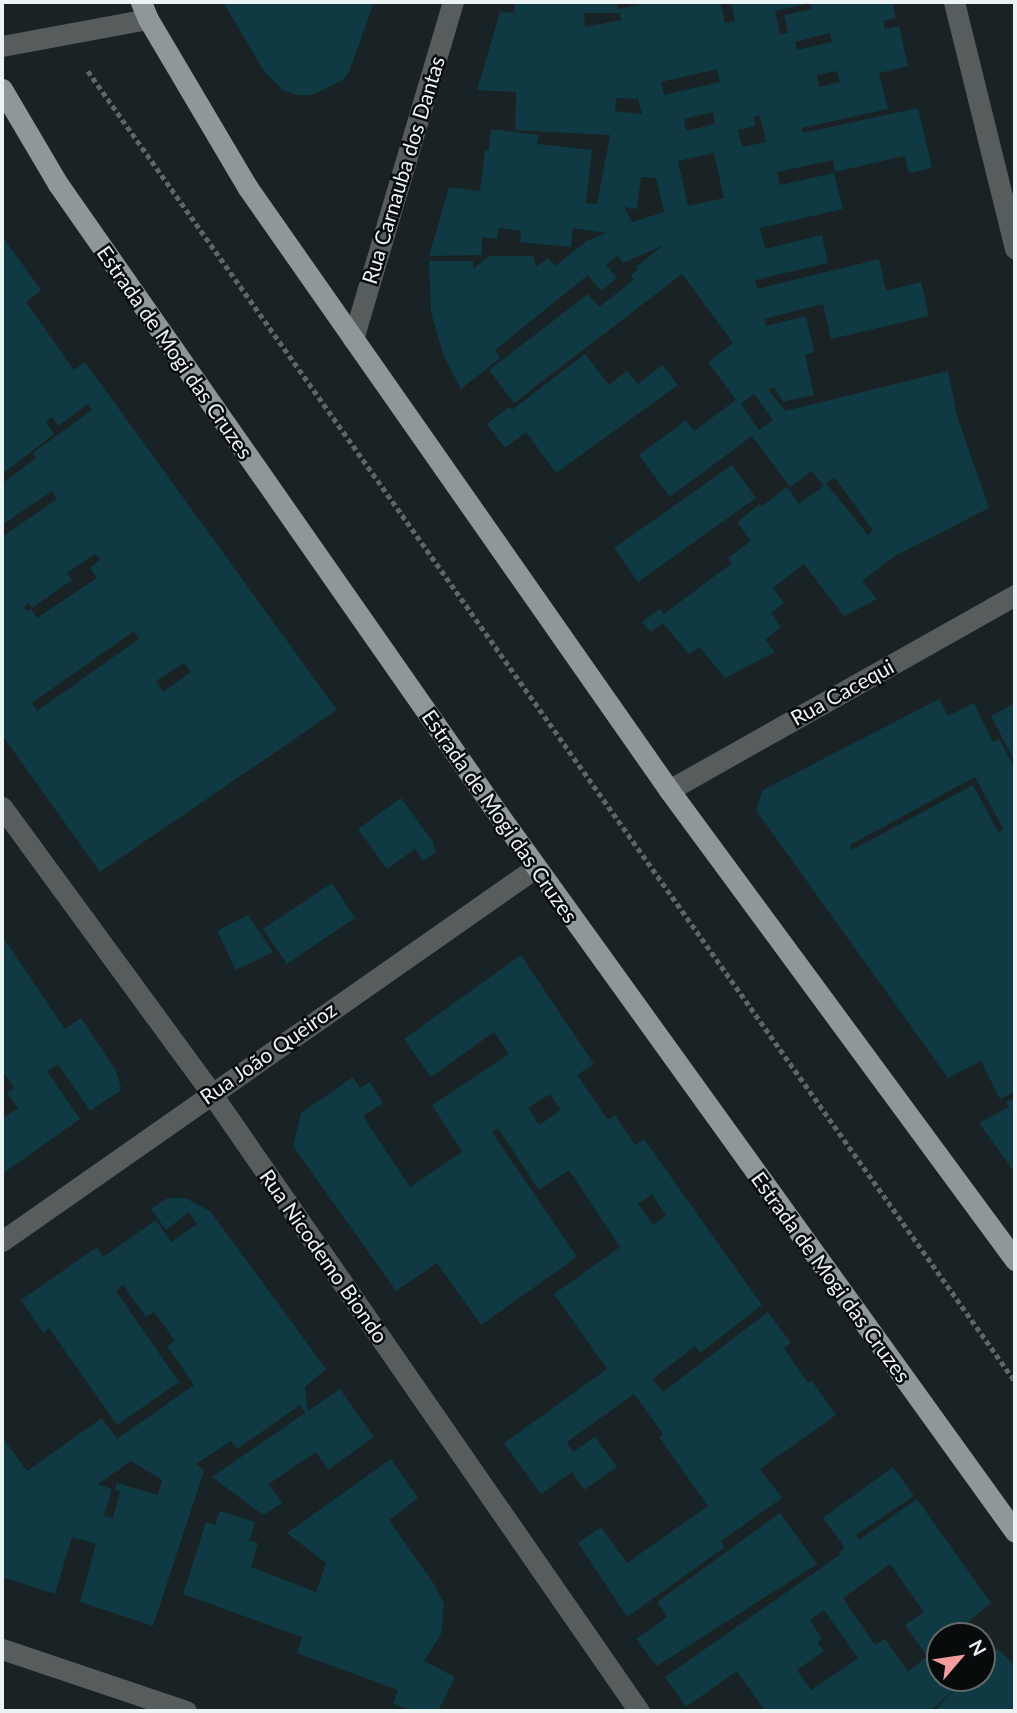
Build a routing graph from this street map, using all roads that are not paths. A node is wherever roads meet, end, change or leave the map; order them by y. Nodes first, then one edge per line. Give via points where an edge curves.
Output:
1 (453, 2) edge
2 (954, 2) edge
3 (145, 10) edge
4 (2, 46) edge
5 (2, 89) edge
6 (1015, 249) edge
7 (353, 339) junction
8 (1015, 595) edge
9 (668, 790) junction
10 (2, 807) edge
11 (536, 867) junction
12 (211, 1093) junction
13 (2, 1241) edge
14 (1015, 1259) edge
15 (1015, 1532) edge
16 (2, 1649) edge
17 (186, 1711) edge
18 (639, 1711) edge

1 - 7 street, Rua Carnauba dos Dantas
2 - 6 street
3 - 4 street
3 - 7 main road via 248,188
5 - 11 main road, Estrada de Mogi das Cruzes via 58,184
7 - 9 main road
8 - 9 street, Rua Cacequi
9 - 14 main road
10 - 12 street, Rua Nicodemo Biondo
11 - 12 street, Rua João Queiroz
11 - 15 main road, Estrada de Mogi das Cruzes
12 - 13 street, Rua João Queiroz
12 - 18 street, Rua Nicodemo Biondo
16 - 17 street

